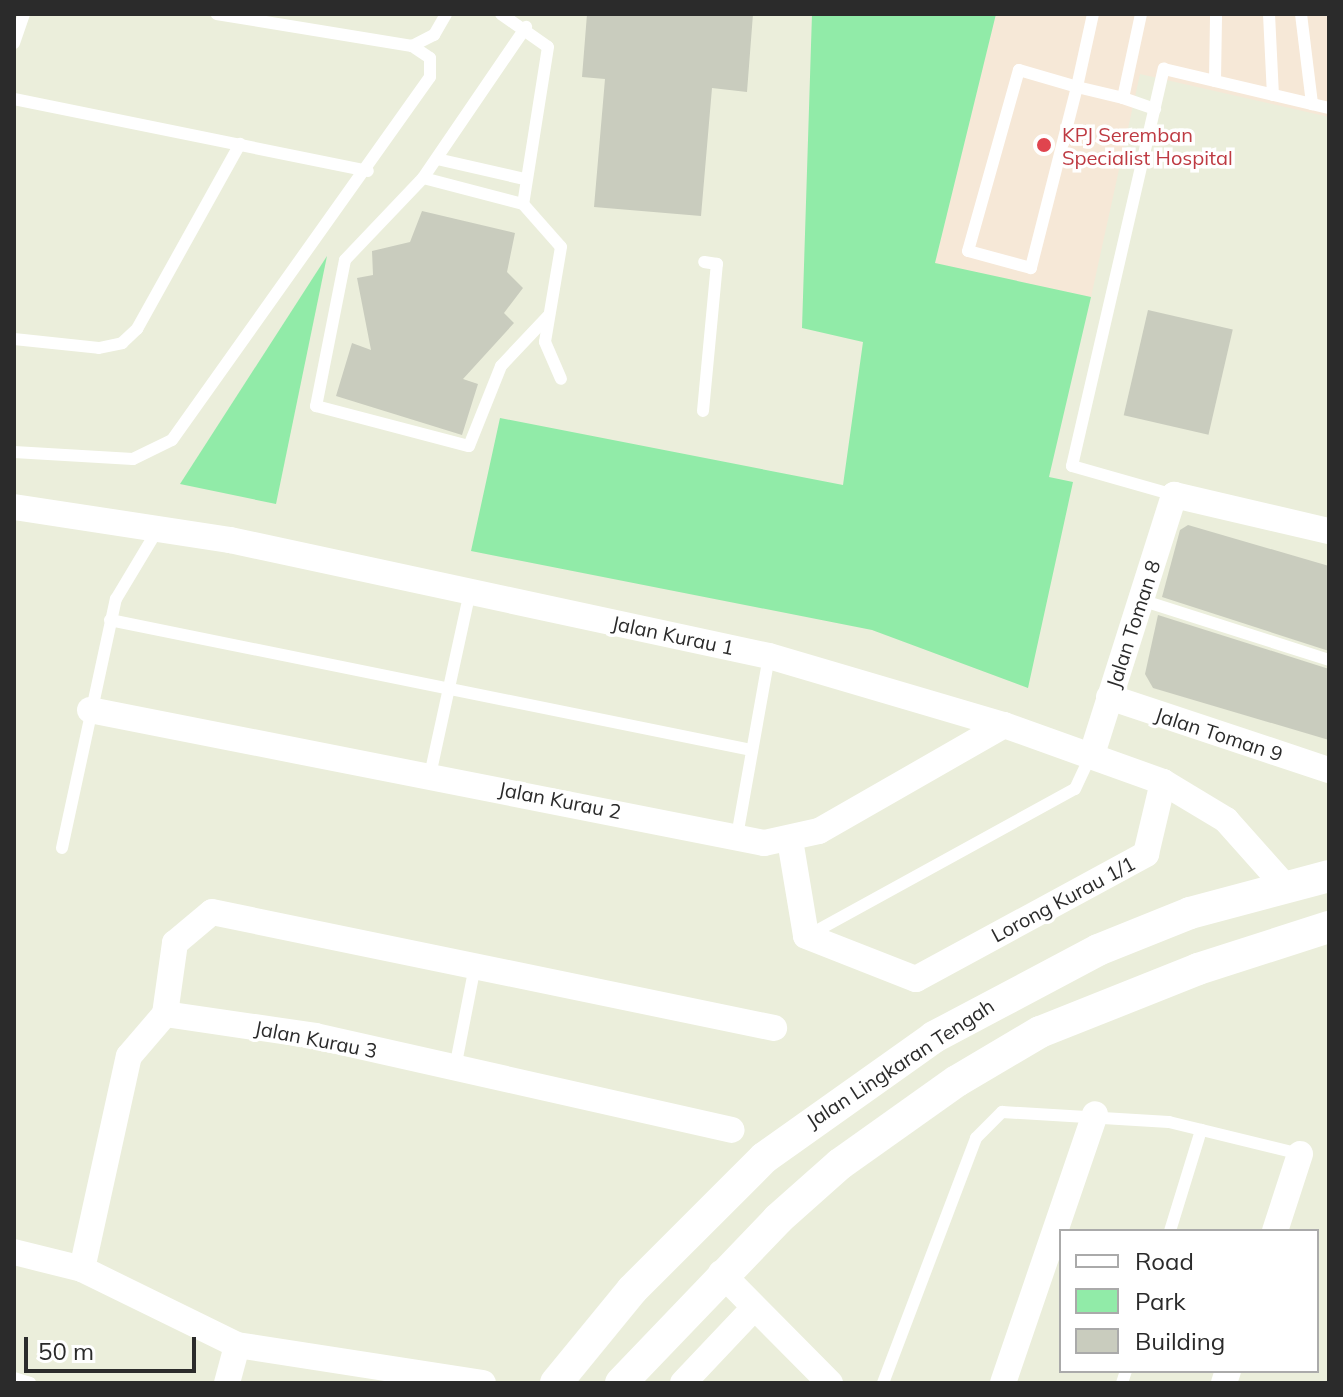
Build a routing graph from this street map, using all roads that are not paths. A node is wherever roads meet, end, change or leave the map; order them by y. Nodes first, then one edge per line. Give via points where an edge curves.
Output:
1 (24, 14) edge
2 (217, 14) edge
3 (446, 14) edge
4 (501, 14) edge
5 (1093, 14) edge
6 (1141, 14) edge
7 (1216, 14) edge
8 (1269, 14) edge
9 (1301, 14) edge
10 (526, 27) junction
11 (14, 43) edge
12 (412, 46) junction
13 (1215, 81) junction
14 (1077, 87) junction
15 (1273, 95) junction
16 (1123, 98) junction
17 (14, 99) edge
18 (1312, 104) junction
19 (1329, 108) edge
20 (1155, 109) junction
21 (240, 144) junction
22 (437, 159) junction
23 (368, 171) junction
24 (423, 178) junction
25 (524, 179) junction
26 (523, 204) junction
27 (704, 262) dead end
28 (549, 315) junction
29 (14, 339) edge
30 (561, 379) dead end
31 (703, 411) dead end
32 (14, 452) edge
33 (1174, 495) junction
34 (14, 507) edge
35 (159, 527) junction
36 (1329, 531) edge
37 (470, 592) junction
38 (1141, 600) junction
39 (110, 620) junction
40 (769, 656) junction
41 (1329, 660) edge
42 (450, 685) junction
43 (1109, 697) junction
44 (90, 710) junction
45 (1004, 725) junction
46 (752, 750) junction
47 (1092, 754) junction
48 (1329, 770) edge
49 (430, 775) junction
50 (1163, 782) junction
51 (737, 836) junction
52 (790, 840) junction
53 (62, 848) dead end
54 (1329, 876) edge
55 (1284, 885) junction
56 (1329, 927) edge
57 (806, 936) junction
58 (475, 966) junction
59 (165, 1014) junction
60 (774, 1028) dead end
61 (455, 1068) junction
62 (1095, 1114) junction
63 (732, 1130) dead end
64 (1201, 1130) junction
65 (1300, 1154) joint
66 (1171, 1229) edge
67 (1276, 1229) edge
68 (14, 1252) edge
69 (82, 1269) junction
70 (721, 1273) junction
71 (753, 1309) junction
72 (237, 1345) junction
73 (14, 1378) edge
74 (820, 1380) edge
75 (30, 1383) edge
76 (227, 1383) edge
77 (483, 1383) edge
78 (556, 1383) edge
79 (621, 1383) edge
80 (683, 1383) edge
81 (883, 1383) edge
82 (1003, 1383) edge

1 - 11 lane
2 - 12 lane
3 - 12 lane via 434,35
4 - 10 lane
5 - 14 lane
6 - 16 lane
7 - 13 lane
8 - 15 lane
9 - 18 lane
10 - 22 lane
10 - 25 lane via 548,47
12 - 23 lane via 430,58 430,77
13 - 15 lane
13 - 20 lane via 1164,69
14 - 14 lane via 1031,268 968,251 1019,70
14 - 16 lane
15 - 18 lane
16 - 20 lane
17 - 21 lane
18 - 19 lane
20 - 33 lane via 1072,466
21 - 23 lane
21 - 29 lane via 137,329 122,343 99,348
22 - 24 lane
22 - 25 lane
23 - 32 lane via 284,278 172,440 133,459
24 - 26 lane
24 - 28 lane via 345,260 316,406 469,446 501,366
25 - 26 lane
26 - 28 lane via 561,247
27 - 31 lane via 717,264
28 - 30 lane via 545,342
33 - 36 street
33 - 38 street, Jalan Toman 8
34 - 35 street, Jalan Kurau 1
35 - 37 street, Jalan Kurau 1
35 - 39 lane via 124,581
37 - 40 street, Jalan Kurau 1
37 - 42 lane
38 - 41 lane
38 - 43 street, Jalan Toman 8
39 - 42 lane
39 - 44 lane
40 - 45 street, Jalan Kurau 1
40 - 46 lane
42 - 46 lane
42 - 49 lane
43 - 47 street, Jalan Toman 8
43 - 48 street, Jalan Toman 9
44 - 49 street, Jalan Kurau 2
44 - 53 lane
45 - 47 street, Jalan Kurau 1
45 - 52 street, Jalan Kurau 2 via 819,831
46 - 51 lane
47 - 50 street, Jalan Kurau 1
47 - 57 lane via 1075,789
49 - 51 street, Jalan Kurau 2
50 - 55 street, Jalan Kurau 1 via 1226,820
50 - 57 street, Lorong Kurau 1/1 via 1146,854 916,979
51 - 52 street, Jalan Kurau 2
52 - 57 street
54 - 55 street, Jalan Lingkaran Tengah
55 - 78 street, Jalan Lingkaran Tengah via 1098,950 1010,992 871,1078 764,1158 632,1290
56 - 70 street via 1198,969 1040,1032 840,1164
58 - 59 street via 212,912 175,943
58 - 60 street
58 - 61 lane
59 - 61 street, Jalan Kurau 3 via 315,1036
59 - 69 street via 129,1056
61 - 63 street, Jalan Kurau 3
62 - 64 lane
62 - 81 lane via 1002,1112 976,1138
62 - 82 street
64 - 65 lane
64 - 66 lane
65 - 67 street
68 - 69 street
69 - 72 street
70 - 71 street
70 - 79 street
71 - 74 street
71 - 80 street
72 - 76 street
72 - 77 street
73 - 75 lane

